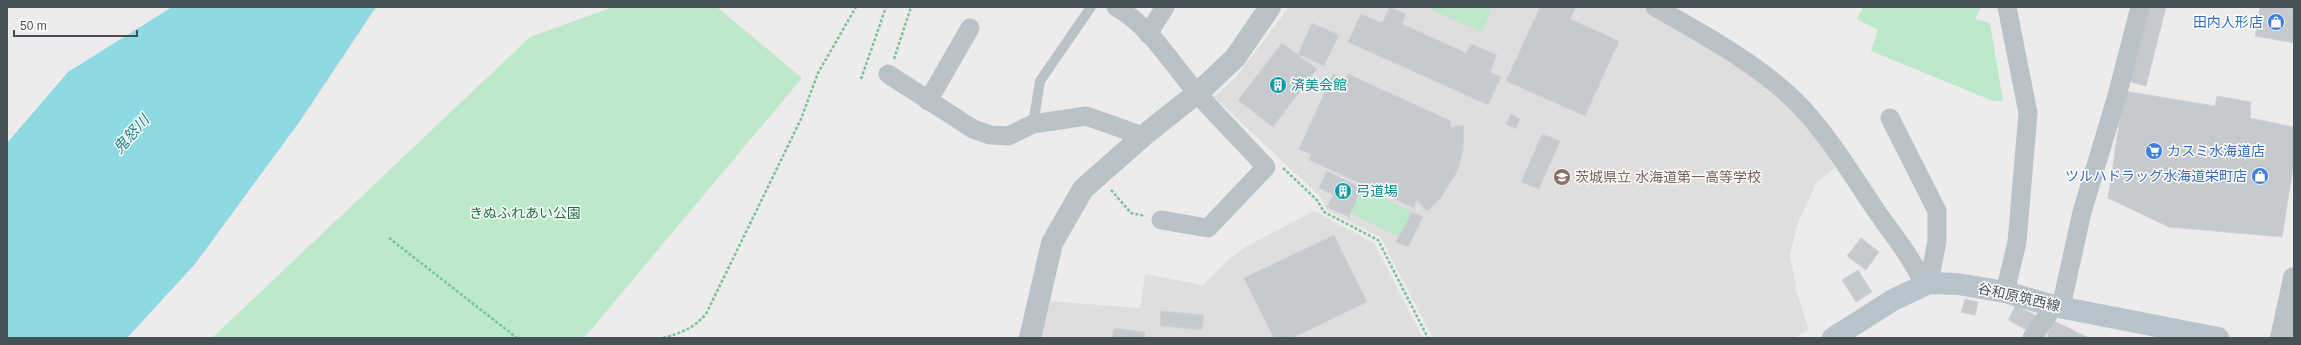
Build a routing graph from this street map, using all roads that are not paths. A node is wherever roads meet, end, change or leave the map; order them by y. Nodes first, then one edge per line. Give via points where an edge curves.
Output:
1 (1091, 7) edge
2 (1116, 7) edge
3 (1165, 7) edge
4 (1270, 7) edge
5 (1655, 7) edge
6 (2006, 7) edge
7 (2140, 7) edge
8 (970, 28) dead end
9 (1148, 34) junction
10 (888, 74) road end
11 (1197, 93) junction
12 (928, 101) junction
13 (1890, 118) dead end
14 (1033, 124) junction
15 (1143, 136) junction
16 (1161, 220) road end
17 (2294, 278) edge
18 (1926, 284) junction
19 (2005, 292) junction
20 (2057, 306) junction
21 (1839, 336) edge
22 (1030, 338) edge
23 (2032, 338) edge
24 (2218, 338) edge
25 (2281, 338) edge

1 - 14 lane via 1040,81
2 - 9 street via 1130,15
3 - 9 street
4 - 11 street via 1235,58
5 - 18 street via 1718,44 1780,87 1802,108 1840,157
6 - 19 street via 2028,113 2017,242
7 - 20 street
8 - 12 street
9 - 11 street
10 - 12 street
11 - 15 street
11 - 16 street via 1266,167 1208,228
12 - 14 street via 973,129 990,135 1008,136
13 - 18 street via 1937,211 1937,241
14 - 15 street via 1086,116
15 - 22 street via 1083,189 1052,243
17 - 25 street
18 - 19 main road, 谷和原筑西線 via 1958,284
18 - 21 main road, 谷和原筑西線 via 1893,300
19 - 20 main road, 谷和原筑西線
20 - 23 street
20 - 24 main road, 谷和原筑西線

